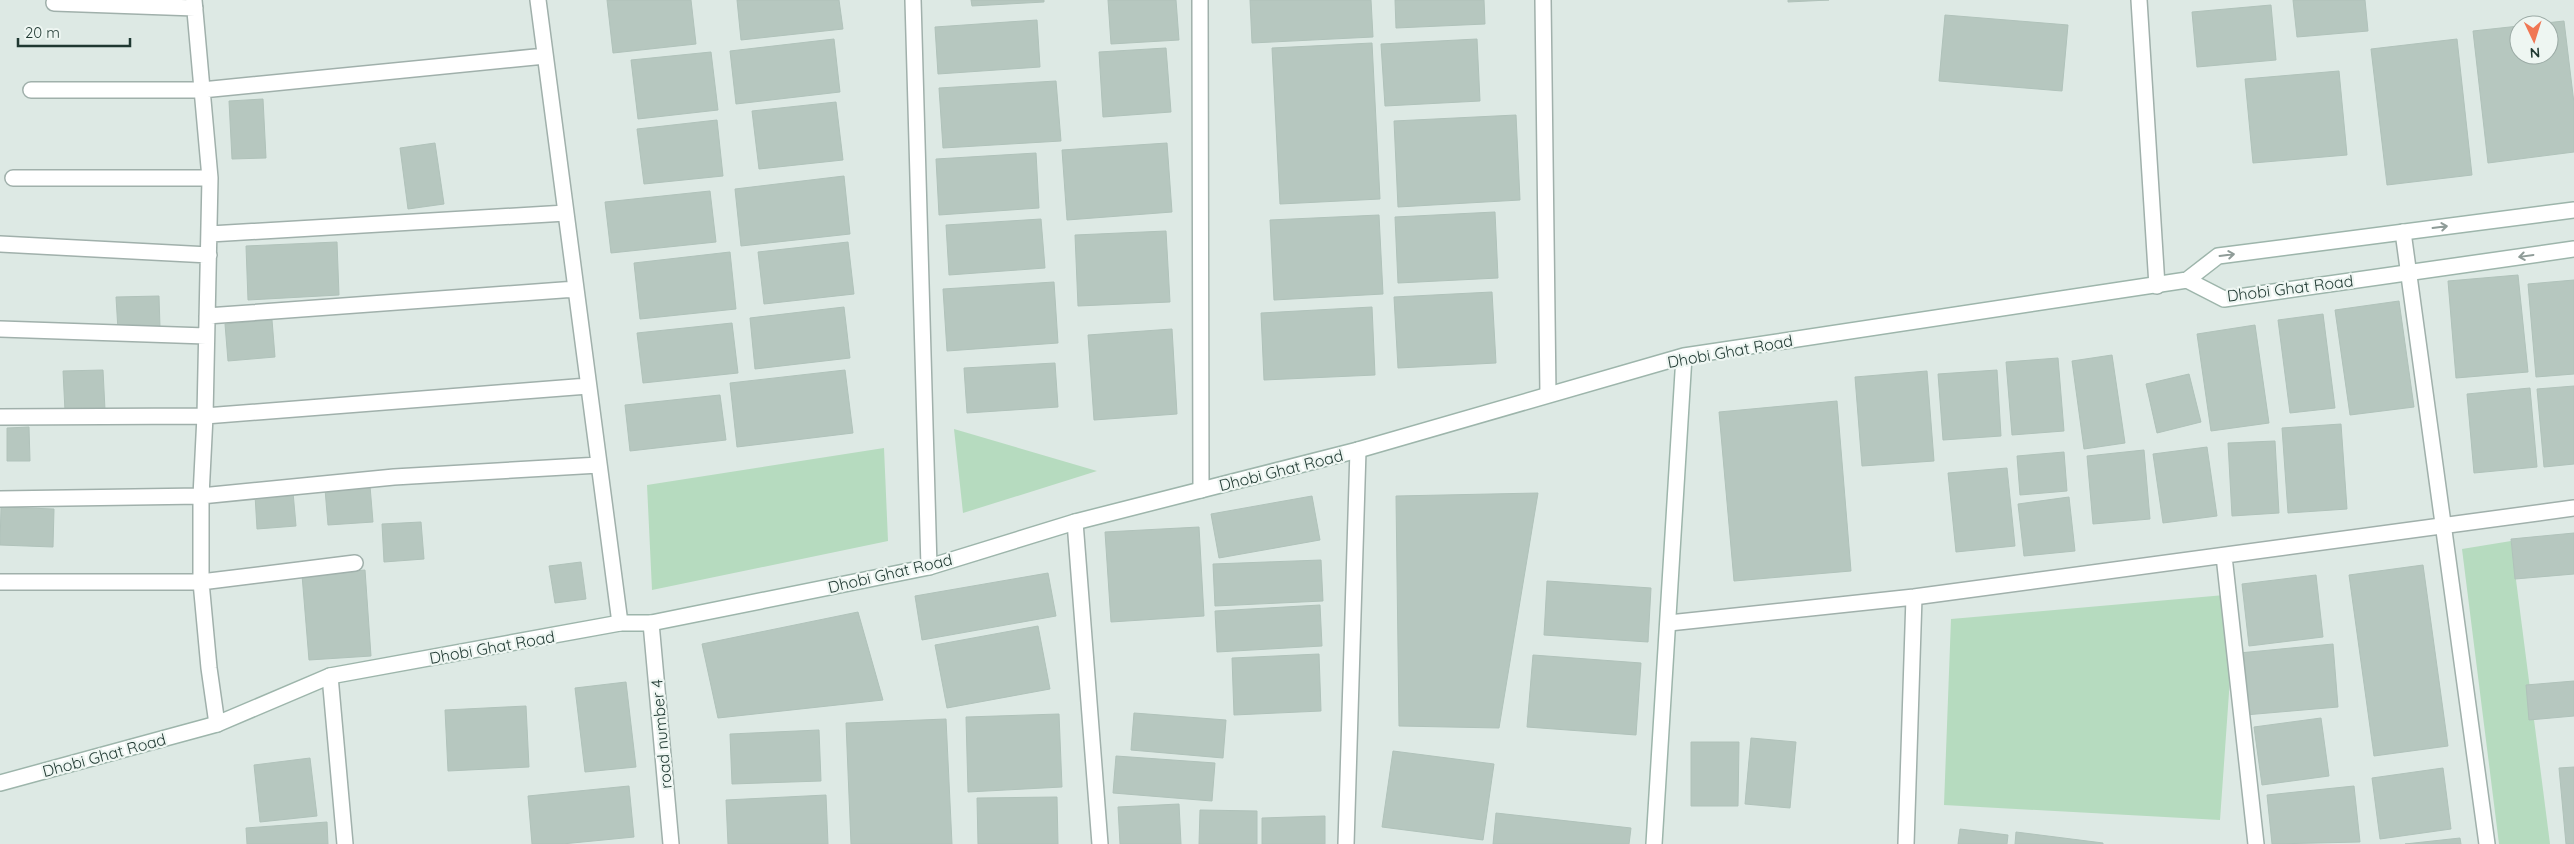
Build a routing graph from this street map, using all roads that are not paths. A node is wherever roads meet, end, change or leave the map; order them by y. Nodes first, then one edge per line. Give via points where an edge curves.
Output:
1 (538, 0) edge
2 (913, 0) edge
3 (1200, 0) edge
4 (1543, 0) edge
5 (2139, 0) edge
6 (54, 3) dead end
7 (194, 4) edge
8 (545, 56) junction
9 (31, 90) dead end
10 (202, 90) junction
11 (13, 178) dead end
12 (210, 178) junction
13 (2574, 210) edge
14 (566, 213) junction
15 (2403, 232) junction
16 (210, 234) junction
17 (0, 244) edge
18 (2574, 249) edge
19 (209, 254) junction
20 (2410, 271) junction
21 (2187, 280) junction
22 (2157, 286) junction
23 (576, 289) junction
24 (207, 316) junction
25 (0, 328) edge
26 (206, 336) junction
27 (1684, 356) junction
28 (588, 386) junction
29 (1548, 394) junction
30 (205, 416) junction
31 (0, 417) edge
32 (1358, 450) junction
33 (599, 465) junction
34 (1201, 490) junction
35 (201, 496) junction
36 (0, 499) edge
37 (2574, 508) edge
38 (1075, 522) junction
39 (2444, 526) junction
40 (2224, 556) junction
41 (355, 563) dead end
42 (929, 567) junction
43 (0, 582) edge
44 (201, 582) junction
45 (1914, 597) junction
46 (620, 623) junction
47 (1669, 623) junction
48 (651, 624) junction
49 (330, 676) junction
50 (217, 724) junction
51 (0, 783) edge
52 (345, 844) edge
53 (671, 844) edge
54 (1100, 844) edge
55 (1346, 844) edge
56 (1654, 844) edge
57 (1906, 844) edge
58 (2256, 844) edge
59 (2487, 844) edge

1 - 8 street
2 - 42 street
3 - 34 street
4 - 29 street
5 - 22 street
6 - 7 street
7 - 10 street
8 - 10 street
8 - 14 street
9 - 10 street
10 - 12 street
11 - 12 street
12 - 16 street
15 -> 13 street
14 - 16 street
14 - 23 street
15 - 20 street
21 -> 15 street via 2218,256
16 - 19 street
17 - 19 street
18 -> 20 street, Dhobi Ghat Road
19 - 24 street
20 - 21 street, Dhobi Ghat Road via 2224,299
20 - 39 street
21 - 22 street, Dhobi Ghat Road
22 - 27 street, Dhobi Ghat Road
23 - 24 street
23 - 28 street
24 - 26 street
25 - 26 street
26 - 30 street
27 - 29 street, Dhobi Ghat Road
27 - 47 street
28 - 30 street
28 - 33 street
29 - 32 street, Dhobi Ghat Road
30 - 31 street
30 - 35 street
32 - 34 street, Dhobi Ghat Road
32 - 55 street
33 - 35 street via 394,477
33 - 46 street
34 - 38 street, Dhobi Ghat Road
35 - 36 street
35 - 44 street
37 - 39 street
38 - 42 street, Dhobi Ghat Road
38 - 54 street
39 - 40 street
39 - 59 street
40 - 45 street
40 - 58 street
41 - 44 street
42 - 48 street, Dhobi Ghat Road
43 - 44 street
44 - 50 street via 208,668
45 - 47 street
45 - 57 street
46 - 48 street, Dhobi Ghat Road
46 - 49 street, Dhobi Ghat Road
47 - 56 street
48 - 53 street, road number 4
49 - 50 street, Dhobi Ghat Road
49 - 52 street
50 - 51 street, Dhobi Ghat Road

